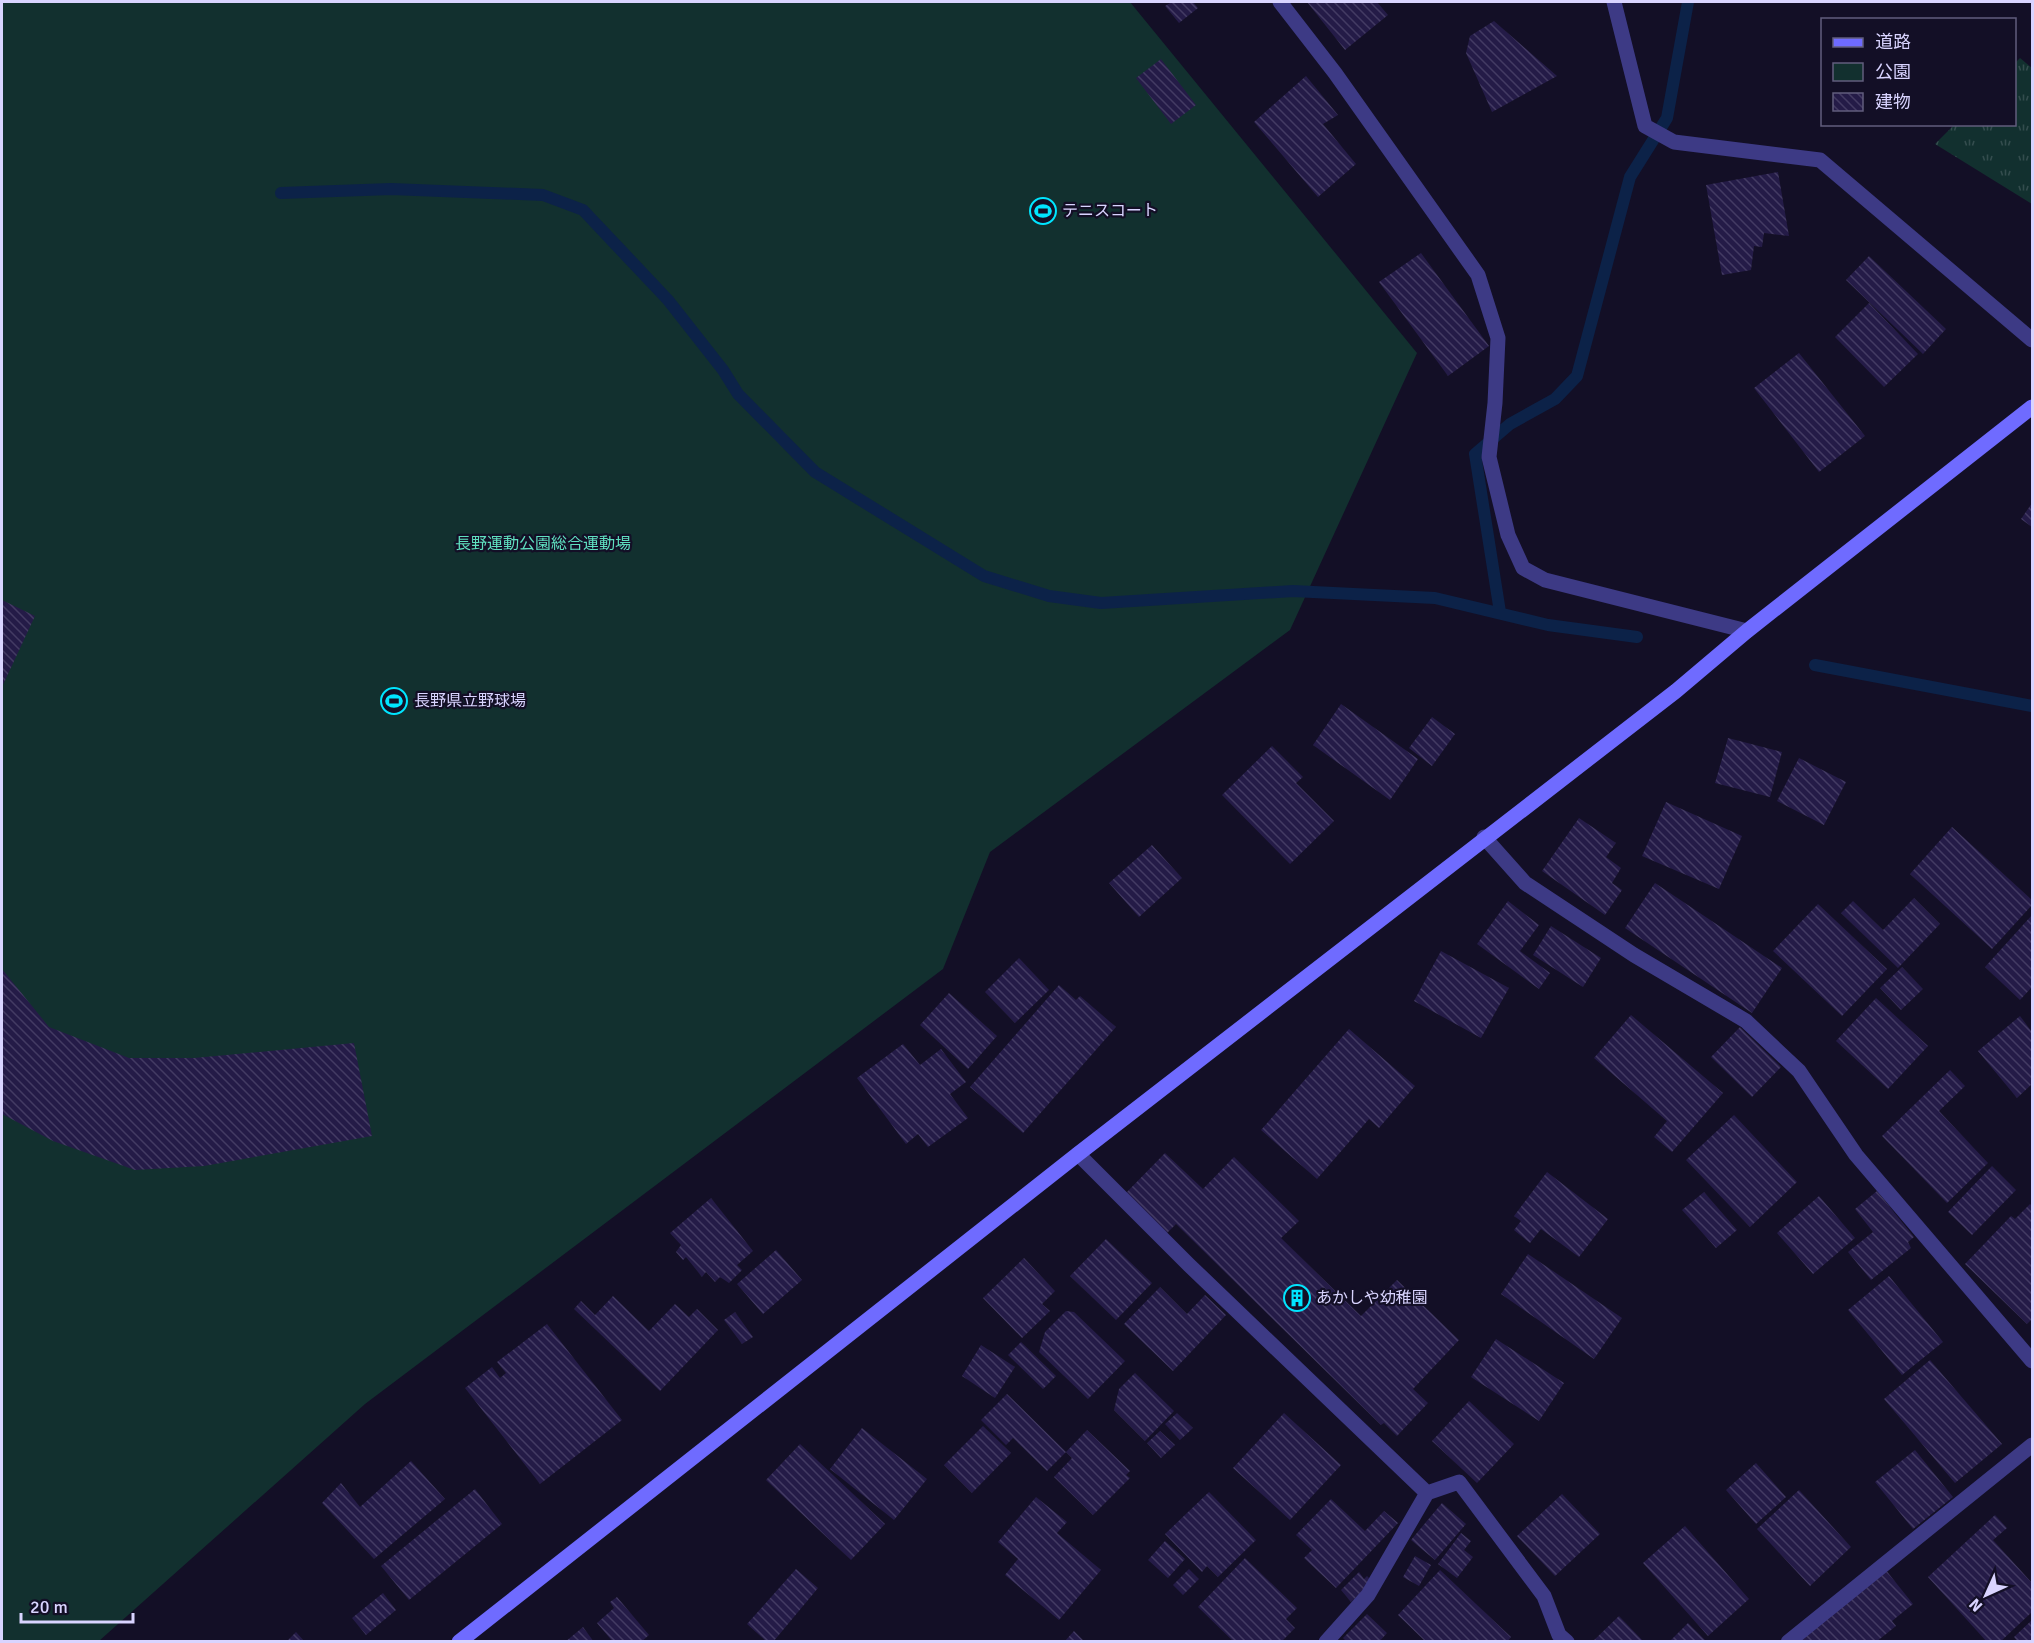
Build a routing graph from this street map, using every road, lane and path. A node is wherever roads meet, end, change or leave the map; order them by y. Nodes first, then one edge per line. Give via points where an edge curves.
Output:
1 (1280, 2) edge
2 (1614, 2) edge
3 (2032, 340) edge
4 (2032, 407) edge
5 (1747, 631) junction
6 (1484, 837) junction
7 (1078, 1154) junction
8 (2032, 1361) edge
9 (2032, 1445) edge
10 (1427, 1493) junction
11 (459, 1641) edge
12 (1326, 1641) edge
13 (1567, 1641) edge
14 (1788, 1641) edge

1 - 5 street via 1478,275 1498,338 1489,457 1508,535 1523,568 1545,580
2 - 3 street via 1645,126 1674,142 1820,160
4 - 5 street
5 - 6 street via 1676,691
6 - 7 street
6 - 8 street via 1525,883 1634,955 1746,1021 1799,1071 1856,1155
7 - 10 street
7 - 11 street
9 - 14 street
10 - 12 street via 1368,1595
10 - 13 street via 1459,1482 1544,1596 1559,1635

